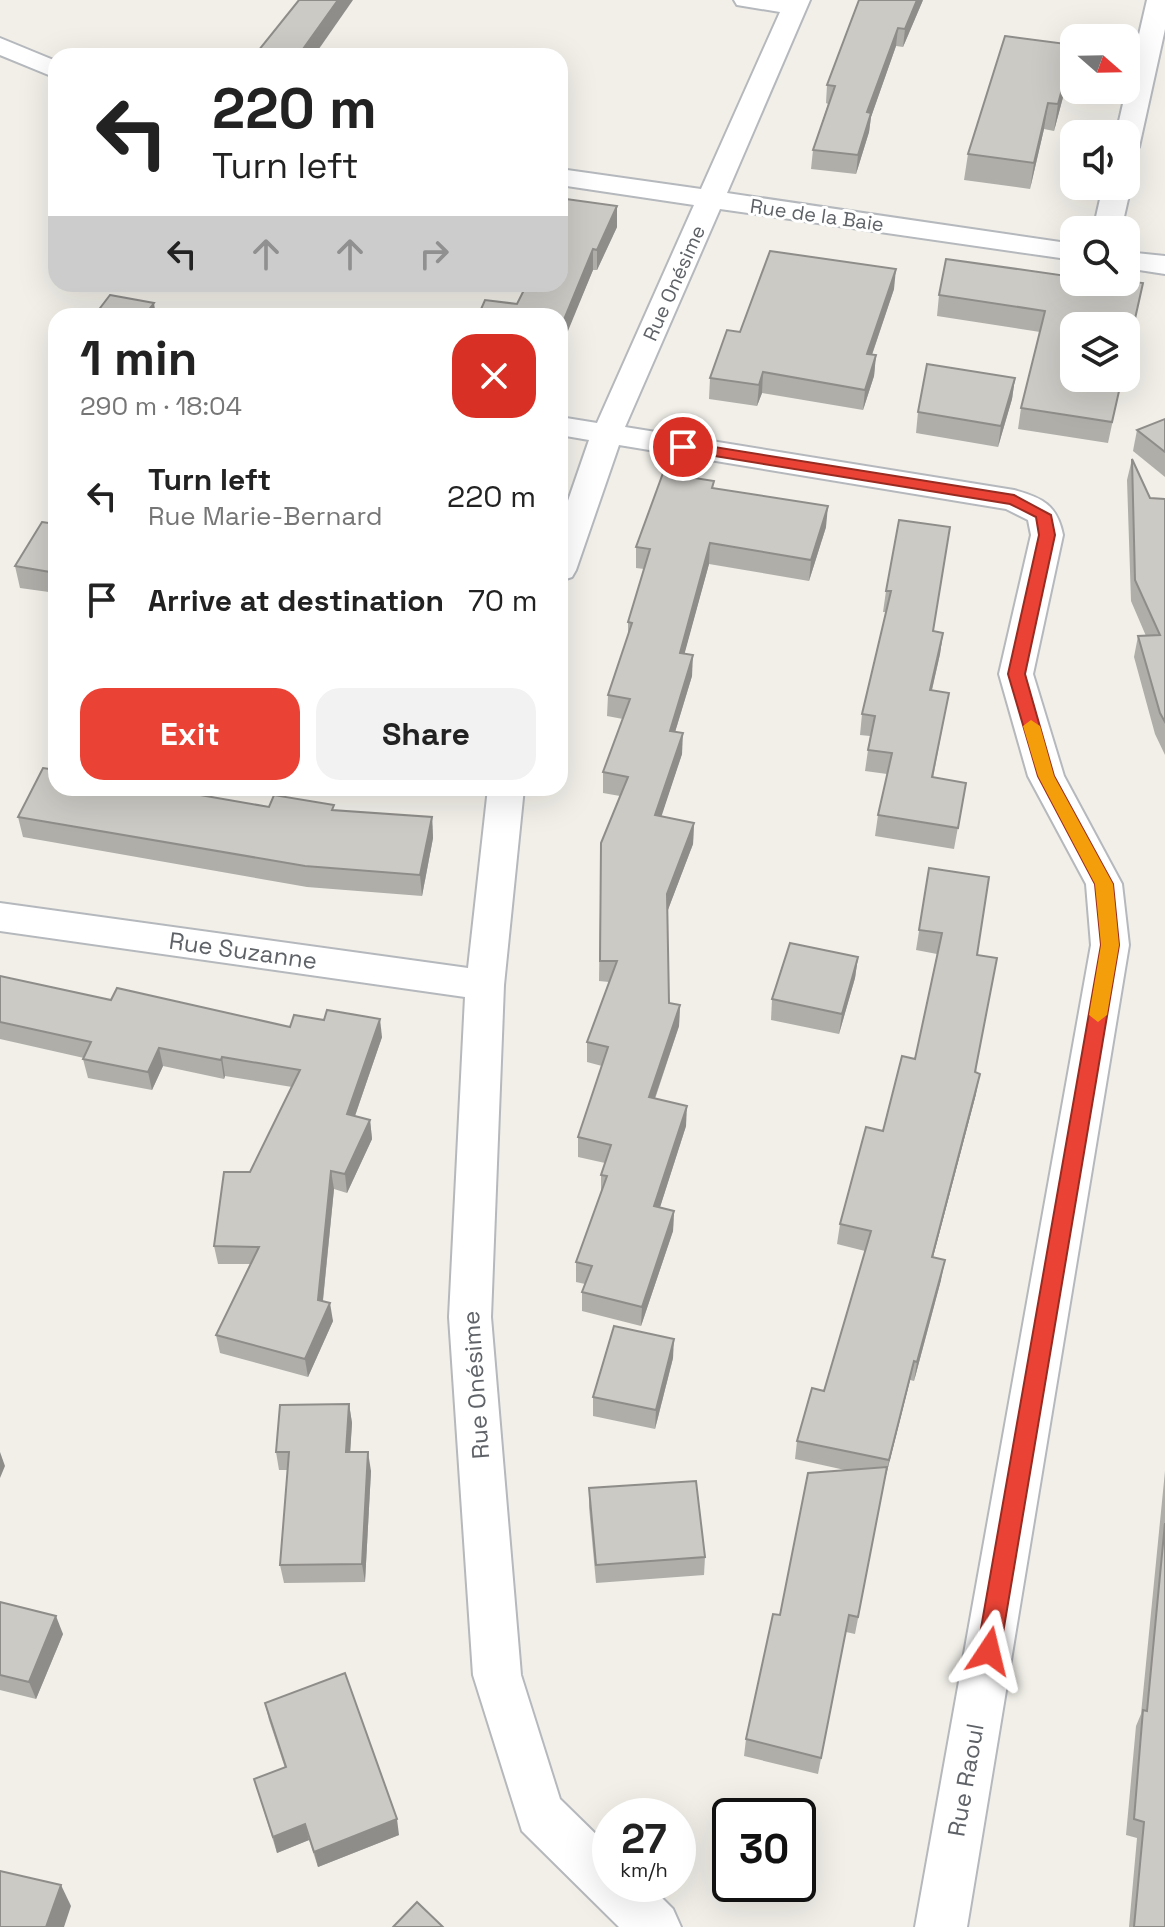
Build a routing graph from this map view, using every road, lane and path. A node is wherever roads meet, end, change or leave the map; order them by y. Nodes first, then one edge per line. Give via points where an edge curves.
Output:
1 (746, 0) edge
2 (1159, 0) edge
3 (797, 4) edge
4 (0, 46) edge
5 (48, 67) edge
6 (1132, 120) edge
7 (568, 178) edge
8 (712, 200) junction
9 (1060, 250) edge
10 (1140, 262) edge
11 (1165, 265) edge
12 (568, 427) edge
13 (607, 434) junction
14 (568, 547) edge
15 (505, 796) edge
16 (0, 917) edge
17 (485, 985) junction
18 (655, 1927) edge
19 (941, 1927) edge

1 - 3 street
2 - 6 street
3 - 8 street, Rue Onésime
4 - 5 street
7 - 8 street, Rue de la Baie
8 - 9 street, Rue de la Baie
8 - 13 street, Rue Onésime
10 - 11 street
12 - 13 street
13 - 14 street, Rue Onésime
13 - 19 street, Rue Raoul via 1014,500 1043,515 1047,535 1016,674 1046,776 1104,884 1110,945
15 - 17 street, Rue Onésime
16 - 17 street, Rue Suzanne
17 - 18 street, Rue Onésime via 470,1317 497,1675 540,1814

